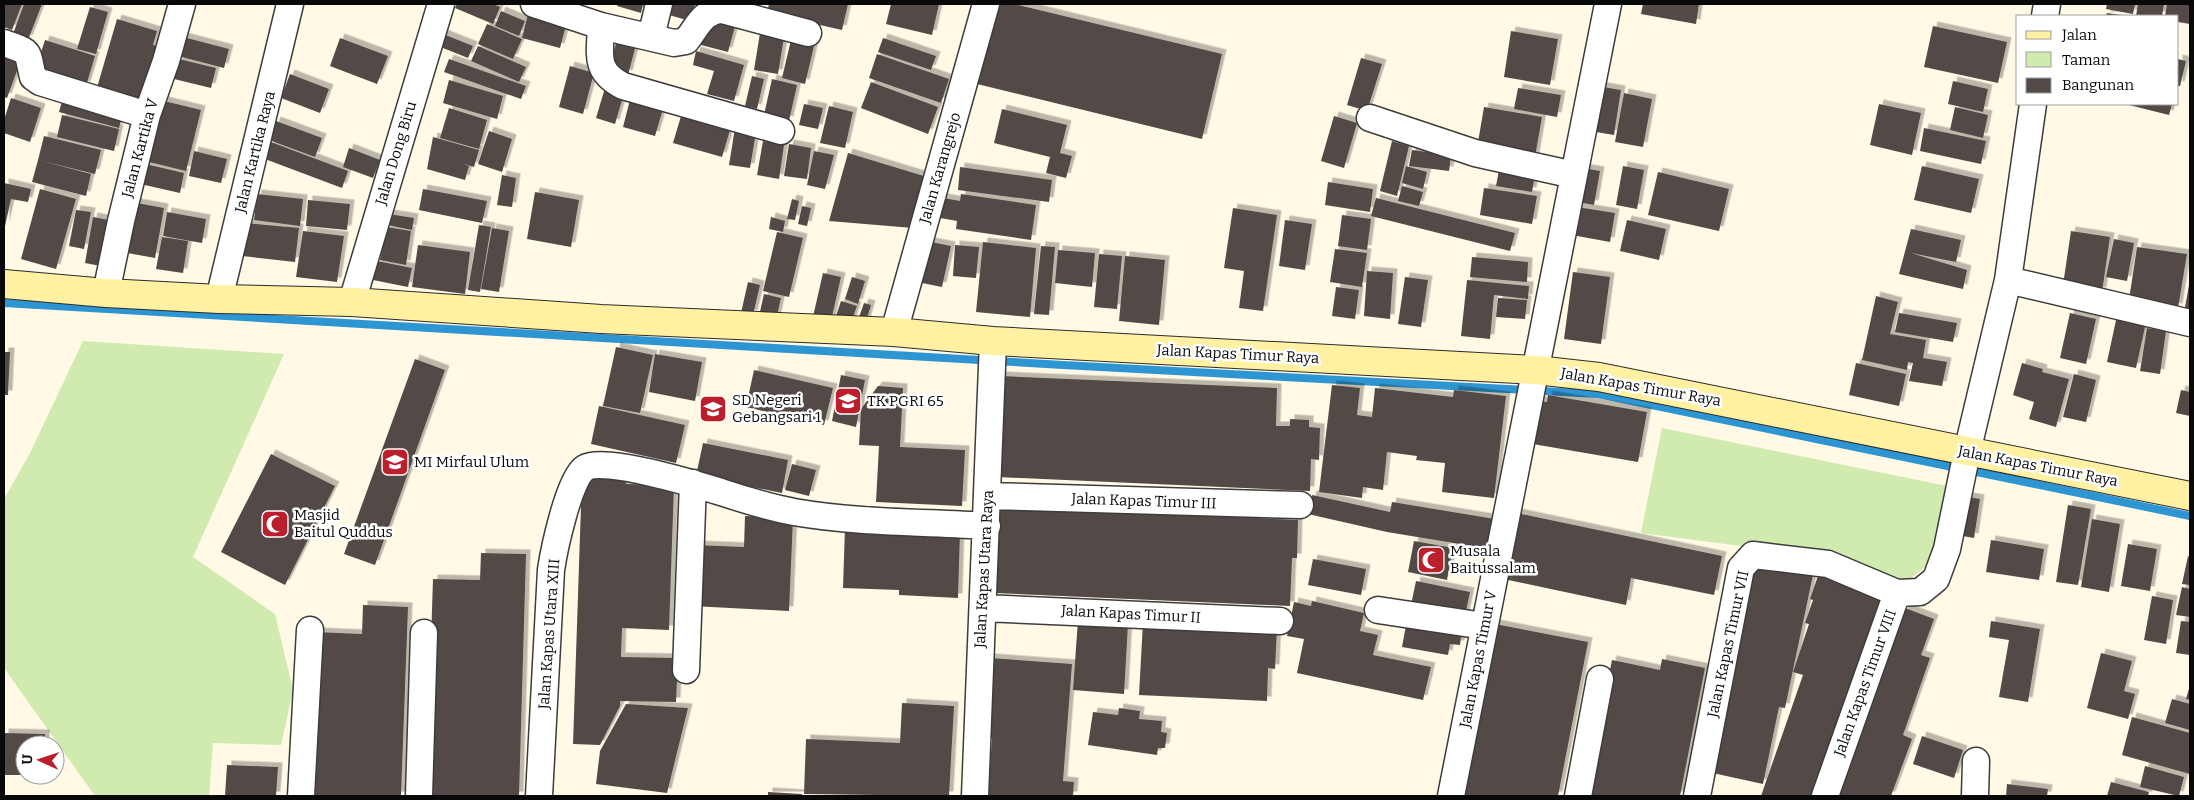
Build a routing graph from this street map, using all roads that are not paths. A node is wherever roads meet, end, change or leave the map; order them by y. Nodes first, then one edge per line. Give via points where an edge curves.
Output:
1 (182, 4) edge
2 (290, 4) edge
3 (441, 4) edge
4 (534, 4) edge
5 (659, 4) edge
6 (986, 4) edge
7 (1608, 4) edge
8 (574, 10) edge
9 (601, 26) junction
10 (808, 33) dead end
11 (651, 37) junction
12 (4, 43) edge
13 (2033, 105) edge
14 (147, 116) junction
15 (1370, 118) dead end
16 (781, 131) dead end
17 (1574, 175) junction
18 (2008, 280) junction
19 (4, 284) edge
20 (106, 294) junction
21 (219, 299) junction
22 (352, 302) junction
23 (2190, 323) edge
24 (894, 332) junction
25 (993, 355) junction
26 (1535, 373) junction
27 (1966, 454) junction
28 (692, 483) junction
29 (988, 496) junction
30 (2190, 496) edge
31 (1300, 505) dead end
32 (986, 526) junction
33 (1897, 594) junction
34 (983, 608) junction
35 (1378, 610) dead end
36 (1280, 621) dead end
37 (1484, 626) junction
38 (310, 630) dead end
39 (424, 633) dead end
40 (686, 670) dead end
41 (1600, 679) dead end
42 (1976, 761) dead end
43 (301, 796) edge
44 (418, 796) edge
45 (539, 796) edge
46 (975, 796) edge
47 (1451, 796) edge
48 (1578, 796) edge
49 (1697, 796) edge
50 (1825, 796) edge
51 (1975, 796) edge

1 - 14 street, Jalan Kartika V
2 - 21 street, Jalan Kartika Raya
3 - 22 street, Jalan Dong Biru
4 - 8 street
5 - 11 street
6 - 24 street, Jalan Karangrejo
7 - 17 street, Jalan Kapas Timur V
8 - 9 street
9 - 11 street
9 - 16 street via 600,58 603,71 611,80
10 - 11 street via 722,10 707,14 686,41 669,42
12 - 14 street via 28,54 33,78 40,82
13 - 18 street, Jalan Kapas Timur VIII
14 - 20 street, Jalan Kartika V
15 - 17 street via 1475,153
17 - 26 street, Jalan Kapas Timur V
18 - 23 street
18 - 27 street, Jalan Kapas Timur VIII
19 - 20 street, Jalan Kapas Timur Raya
20 - 21 street, Jalan Kapas Timur Raya
21 - 22 street, Jalan Kapas Timur Raya
22 - 24 street, Jalan Kapas Timur Raya via 601,320
24 - 25 street, Jalan Kapas Timur Raya
25 - 26 street, Jalan Kapas Timur Raya
25 - 29 street, Jalan Kapas Utara Raya
26 - 27 street, Jalan Kapas Timur Raya via 1599,377
26 - 37 street, Jalan Kapas Timur V
27 - 30 street, Jalan Kapas Timur Raya
27 - 33 street, Jalan Kapas Timur VIII via 1947,549 1936,578 1920,592
28 - 32 street, Jalan Kapas Utara XIII via 795,512 847,519
28 - 40 street
28 - 45 street, Jalan Kapas Utara XIII via 599,464 580,471 574,483 556,540 551,570
29 - 31 street, Jalan Kapas Timur III
29 - 32 street, Jalan Kapas Utara Raya
32 - 34 street, Jalan Kapas Utara Raya
33 - 49 street, Jalan Kapas Timur VII via 1828,564 1753,555 1748,559 1741,568
33 - 50 street, Jalan Kapas Timur VIII
34 - 36 street, Jalan Kapas Timur II
34 - 46 street, Jalan Kapas Utara Raya
35 - 37 street
37 - 47 street, Jalan Kapas Timur V
38 - 43 street
39 - 44 street
41 - 48 street
42 - 51 street

